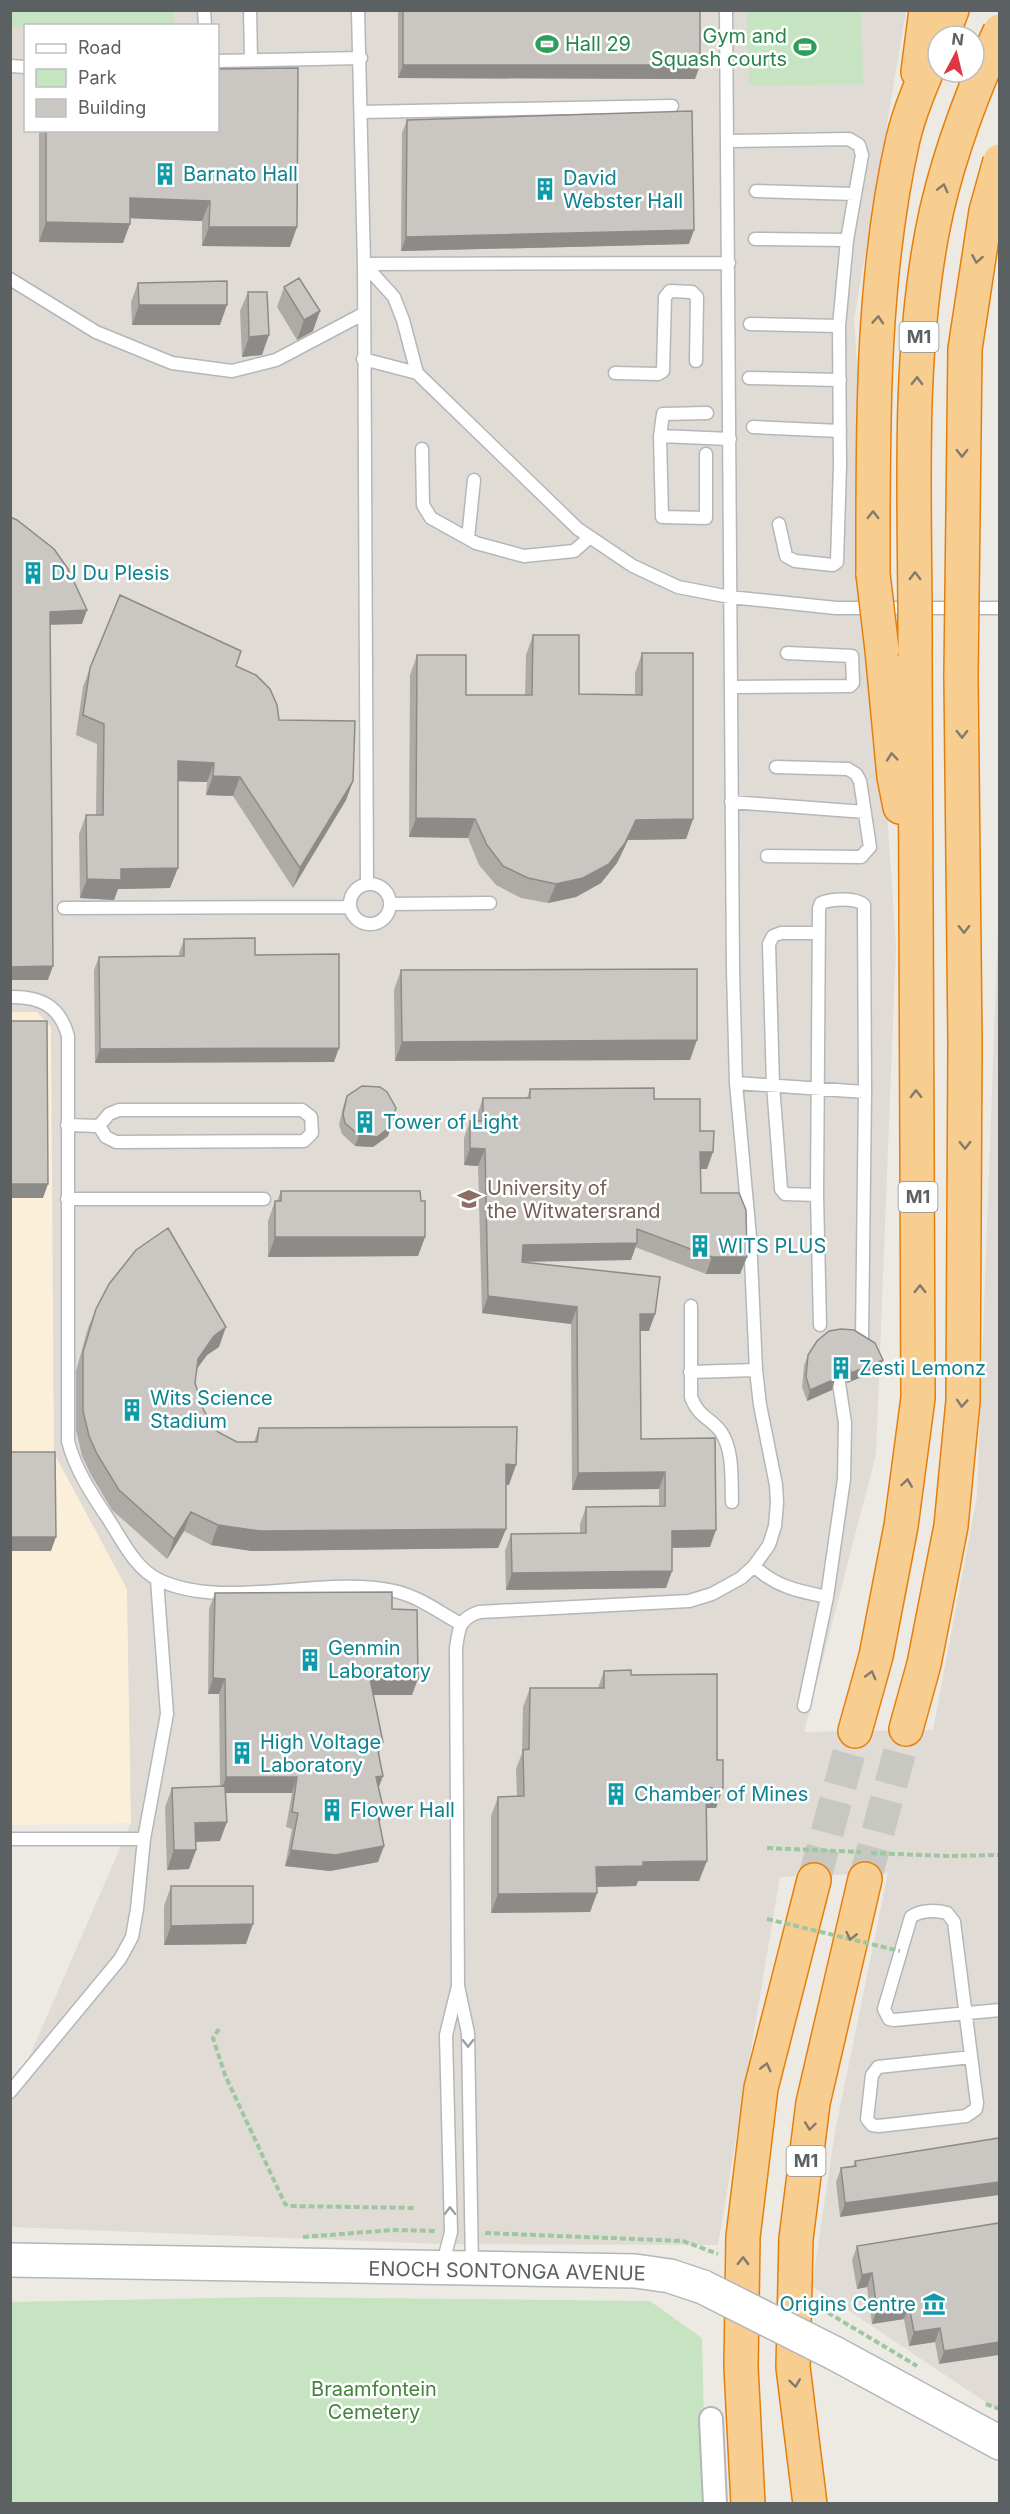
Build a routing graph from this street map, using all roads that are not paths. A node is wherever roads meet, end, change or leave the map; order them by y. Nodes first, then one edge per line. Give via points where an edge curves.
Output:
1 (250, 10) edge
2 (358, 10) edge
3 (726, 10) edge
4 (926, 10) edge
5 (999, 30) edge
6 (361, 58) junction
7 (251, 60) junction
8 (219, 61) edge
9 (926, 74) edge
10 (915, 100) junction
11 (672, 106) dead end
12 (361, 112) junction
13 (729, 141) junction
14 (999, 161) edge
15 (756, 191) dead end
16 (855, 194) junction
17 (755, 239) dead end
18 (847, 240) junction
19 (729, 263) junction
20 (364, 264) junction
21 (10, 279) edge
22 (363, 314) junction
23 (750, 324) dead end
24 (839, 326) junction
25 (363, 359) junction
26 (696, 361) dead end
27 (417, 373) junction
28 (615, 373) dead end
29 (749, 378) dead end
30 (840, 380) junction
31 (707, 413) dead end
32 (753, 427) dead end
33 (840, 431) junction
34 (660, 436) junction
35 (730, 439) junction
36 (422, 449) dead end
37 (706, 454) dead end
38 (474, 480) dead end
39 (779, 524) dead end
40 (589, 537) junction
41 (468, 538) junction
42 (730, 597) junction
43 (999, 609) edge
44 (787, 653) dead end
45 (731, 687) junction
46 (776, 766) dead end
47 (731, 802) junction
48 (865, 812) junction
49 (915, 855) junction
50 (767, 856) dead end
51 (367, 884) junction
52 (490, 903) dead end
53 (390, 904) junction
54 (351, 907) junction
55 (64, 908) dead end
56 (819, 933) junction
57 (10, 997) edge
58 (736, 1083) junction
59 (773, 1085) junction
60 (818, 1089) junction
61 (866, 1092) junction
62 (67, 1125) junction
63 (99, 1126) junction
64 (817, 1195) junction
65 (67, 1199) junction
66 (264, 1199) dead end
67 (691, 1306) dead end
68 (819, 1325) dead end
69 (862, 1338) edge
70 (756, 1370) junction
71 (690, 1372) junction
72 (838, 1377) edge
73 (732, 1503) dead end
74 (754, 1566) junction
75 (157, 1580) junction
76 (827, 1597) junction
77 (459, 1623) junction
78 (804, 1706) dead end
79 (906, 1729) tunnel mouth
80 (855, 1731) tunnel mouth
81 (10, 1839) edge
82 (144, 1839) junction
83 (866, 1879) tunnel mouth
84 (814, 1880) tunnel mouth
85 (458, 1986) junction
86 (999, 2010) edge
87 (966, 2013) junction
88 (971, 2057) junction
89 (10, 2092) edge
90 (10, 2260) edge
91 (457, 2269) junction
92 (711, 2419) dead end
93 (999, 2443) edge
94 (746, 2445) junction
95 (803, 2448) junction
96 (715, 2504) edge
97 (748, 2504) edge
98 (755, 2504) edge
99 (810, 2504) edge
100 (821, 2504) edge

1 - 7 lane
2 - 6 lane
3 - 13 lane
4 - 10 highway
49 -> 5 highway, M1, bridge via 916,390 921,304 932,232 950,160 976,82
6 - 7 lane
6 - 12 lane
7 - 8 lane
9 - 10 highway
49 -> 10 highway, bridge via 894,777 873,574 877,327 884,251 903,138
11 - 12 lane
12 - 20 lane
13 - 16 lane via 849,139 859,145 862,155
13 - 19 lane
14 -> 79 highway, M1, bridge via 984,223 965,349 961,676 963,1401 951,1526 924,1664
15 - 16 lane
16 - 18 lane
17 - 18 lane
18 - 24 lane
19 - 20 lane
19 - 35 lane
20 - 22 lane
20 - 27 lane via 394,297
21 - 22 lane via 107,336 172,363 232,371 276,360
22 - 25 lane
23 - 24 lane
24 - 30 lane
25 - 27 lane
25 - 51 lane
26 - 28 lane via 697,297 692,292 670,291 665,297 663,371
27 - 40 lane
29 - 30 lane
30 - 33 lane
31 - 34 lane via 663,414
32 - 33 lane
33 - 39 lane via 837,562 833,565 795,561 786,556
34 - 35 lane
34 - 37 lane via 662,517 706,518
35 - 42 lane
36 - 41 lane via 423,505 431,518
38 - 41 lane
40 - 41 lane via 574,551 524,556
40 - 42 lane via 633,566 678,587
42 - 43 lane via 836,608
42 - 45 lane
44 - 45 lane via 852,656 854,683
45 - 47 lane
46 - 48 lane via 848,769 860,781
47 - 48 lane
47 - 58 lane
48 - 50 lane via 870,847 861,857
80 -> 49 highway, M1 via 876,1656 901,1526 918,1398
51 - 53 lane via 379,886
51 - 54 lane via 356,889
52 - 53 lane
53 - 54 lane via 383,919 372,924 360,921
54 - 55 lane
56 - 59 lane via 781,933 773,936 769,944
56 - 60 lane
56 - 61 lane via 821,903 858,900 864,905
57 - 62 lane via 34,998 56,1010 62,1018 68,1036
58 - 59 lane
58 - 70 lane via 750,1237
59 - 60 lane
59 - 64 lane via 781,1190 785,1194
60 - 61 lane
60 - 64 lane
61 - 69 lane
62 - 63 lane
62 - 65 lane
63 - 63 lane via 106,1137 116,1142 304,1142 312,1133 311,1117 302,1110 119,1110 109,1114
64 - 68 lane
65 - 66 lane
65 - 75 lane via 68,1441 78,1472 101,1508 132,1556
67 - 71 lane
70 - 71 lane
70 - 74 lane via 777,1503 769,1545
71 - 73 lane via 696,1411 722,1432 727,1446
72 - 76 lane via 845,1423 844,1479
74 - 76 lane via 787,1589
74 - 77 lane via 712,1594 689,1601 479,1612
75 - 77 lane via 222,1592 364,1586 413,1597
75 - 82 lane via 167,1713
76 - 78 lane
77 - 85 lane
81 - 82 lane
82 - 89 lane via 132,1937 120,1959
83 -> 95 highway, M1 via 813,2103 796,2240 793,2367
94 -> 84 highway via 741,2367 743,2237 761,2088
85 -> 91 lane via 468,2033
91 -> 85 lane via 451,2232 446,2035
86 - 87 lane
87 - 87 lane via 889,2019 884,2009 908,1922 915,1914 941,1912 952,1917
87 - 88 lane
88 - 88 lane via 977,2103 973,2114 879,2126 867,2120 872,2075 878,2067
90 - 91 main road, ENOCH SONTONGA AVENUE
91 - 93 main road, ENOCH SONTONGA AVENUE, bridge via 635,2271 670,2276 703,2287 834,2353
92 - 96 street
94 - 97 highway
94 - 98 highway
95 - 99 highway, M1
95 - 100 highway

